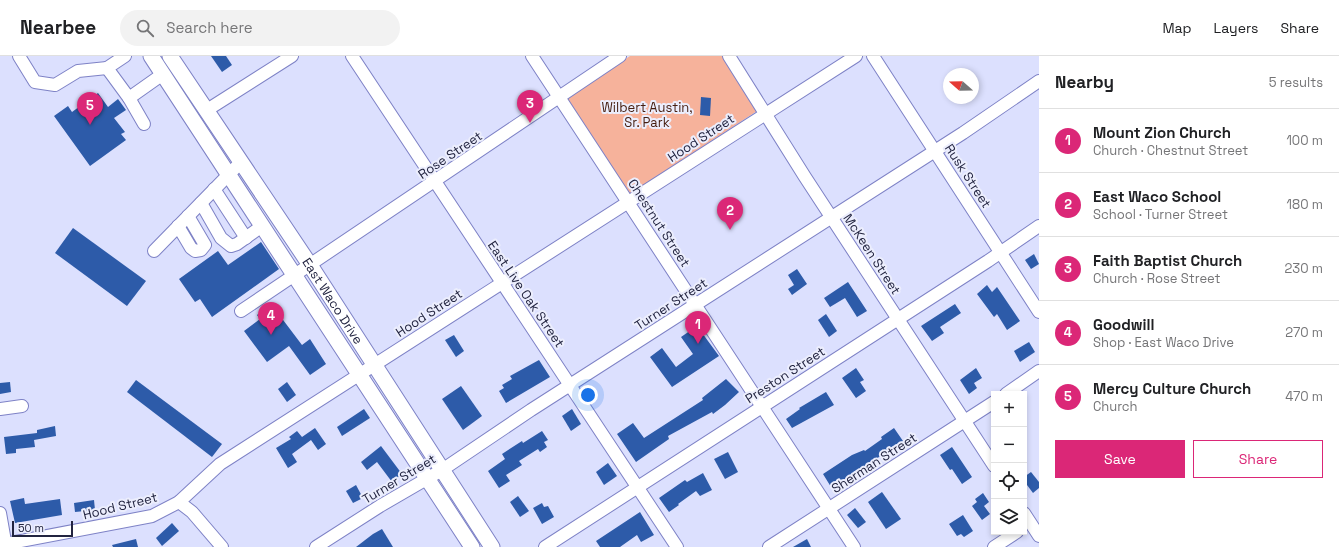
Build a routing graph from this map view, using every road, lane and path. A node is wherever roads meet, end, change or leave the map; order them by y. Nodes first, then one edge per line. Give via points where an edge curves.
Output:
1 (19, 56) edge
2 (125, 56) edge
3 (151, 56) edge
4 (170, 56) edge
5 (292, 56) edge
6 (352, 56) edge
7 (532, 56) edge
8 (620, 56) edge
9 (729, 56) edge
10 (856, 56) edge
11 (873, 56) edge
12 (108, 68) junction
13 (163, 74) junction
14 (1038, 86) edge
15 (560, 97) junction
16 (129, 98) junction
17 (206, 110) junction
18 (765, 114) junction
19 (144, 124) dead end
20 (935, 151) junction
21 (241, 162) junction
22 (228, 174) junction
23 (435, 182) junction
24 (214, 189) junction
25 (628, 201) junction
26 (201, 203) junction
27 (188, 216) junction
28 (831, 217) junction
29 (178, 226) junction
30 (262, 226) junction
31 (1039, 226) edge
32 (246, 238) junction
33 (154, 251) dead end
34 (1001, 252) junction
35 (310, 265) junction
36 (294, 275) junction
37 (502, 282) junction
38 (695, 304) junction
39 (241, 311) dead end
40 (1039, 312) edge
41 (898, 319) junction
42 (374, 365) junction
43 (1039, 372) edge
44 (359, 374) junction
45 (570, 385) junction
46 (1010, 391) edge
47 (991, 404) edge
48 (22, 406) dead end
49 (762, 407) junction
50 (0, 408) edge
51 (964, 421) junction
52 (992, 463) edge
53 (442, 470) junction
54 (428, 478) junction
55 (637, 487) junction
56 (179, 502) junction
57 (829, 508) junction
58 (0, 513) edge
59 (1031, 523) edge
60 (1012, 535) edge
61 (1039, 536) edge
62 (4, 546) edge
63 (222, 547) edge
64 (316, 547) edge
65 (472, 547) edge
66 (492, 547) edge
67 (545, 547) edge
68 (677, 547) edge
69 (769, 547) edge
70 (854, 547) edge
71 (994, 547) edge

1 - 12 street via 35,82 55,84 78,71
2 - 12 street
3 - 13 main road, East Waco Drive
4 - 17 main road, East Waco Drive
5 - 17 street
6 - 23 street, East Live Oak Street
7 - 15 street, Chestnut Street
8 - 15 street, Rose Street
9 - 18 street, McKeen Street
10 - 18 street, Hood Street
11 - 20 street, Rusk Street
12 - 16 street
13 - 16 street
13 - 22 main road, East Waco Drive
14 - 20 street, Turner Street
15 - 23 street, Rose Street
15 - 25 street, Chestnut Street
16 - 19 street
17 - 21 main road, East Waco Drive
18 - 25 street, Hood Street
18 - 28 street, McKeen Street
20 - 28 street, Turner Street
20 - 34 street, Rusk Street
21 - 22 street
21 - 35 main road, East Waco Drive
22 - 24 street
22 - 30 main road, East Waco Drive
23 - 35 street, Rose Street
23 - 37 street, East Live Oak Street
24 - 26 street
24 - 32 street
25 - 37 street, Hood Street
25 - 38 street, Chestnut Street
26 - 27 street
26 - 32 street via 226,244 231,246
27 - 29 street
27 - 29 street via 204,245 201,250 191,248
28 - 38 street, Turner Street
28 - 41 street, McKeen Street
29 - 33 street
30 - 32 street
30 - 36 main road, East Waco Drive
31 - 34 street, Preston Street
34 - 40 street, Rusk Street
34 - 41 street, Preston Street
35 - 36 street, Rose Street
35 - 42 main road, East Waco Drive
36 - 39 street, Rose Street
36 - 44 main road, East Waco Drive
37 - 42 street, Hood Street
37 - 45 street, East Live Oak Street
38 - 45 street, Turner Street
38 - 49 street, Chestnut Street
41 - 49 street, Preston Street
41 - 51 street, McKeen Street
42 - 44 street, Hood Street
42 - 53 main road, East Waco Drive
43 - 46 street
44 - 54 main road, East Waco Drive
44 - 56 street, Hood Street via 220,464
45 - 53 street, Turner Street
45 - 55 street, East Live Oak Street
47 - 51 street, Sherman Street
48 - 50 street
49 - 55 street, Preston Street
49 - 57 street, Chestnut Street
51 - 52 street, McKeen Street
51 - 57 street, Sherman Street
53 - 54 street, Turner Street
53 - 66 main road, East Waco Drive
54 - 64 street, Turner Street
54 - 65 main road, East Waco Drive
55 - 67 street, Preston Street
55 - 68 street, East Live Oak Street
56 - 62 street, Hood Street via 146,517
56 - 63 street via 192,512
57 - 69 street, Sherman Street
57 - 70 street, Chestnut Street
58 - 62 street
59 - 61 street
60 - 71 street

